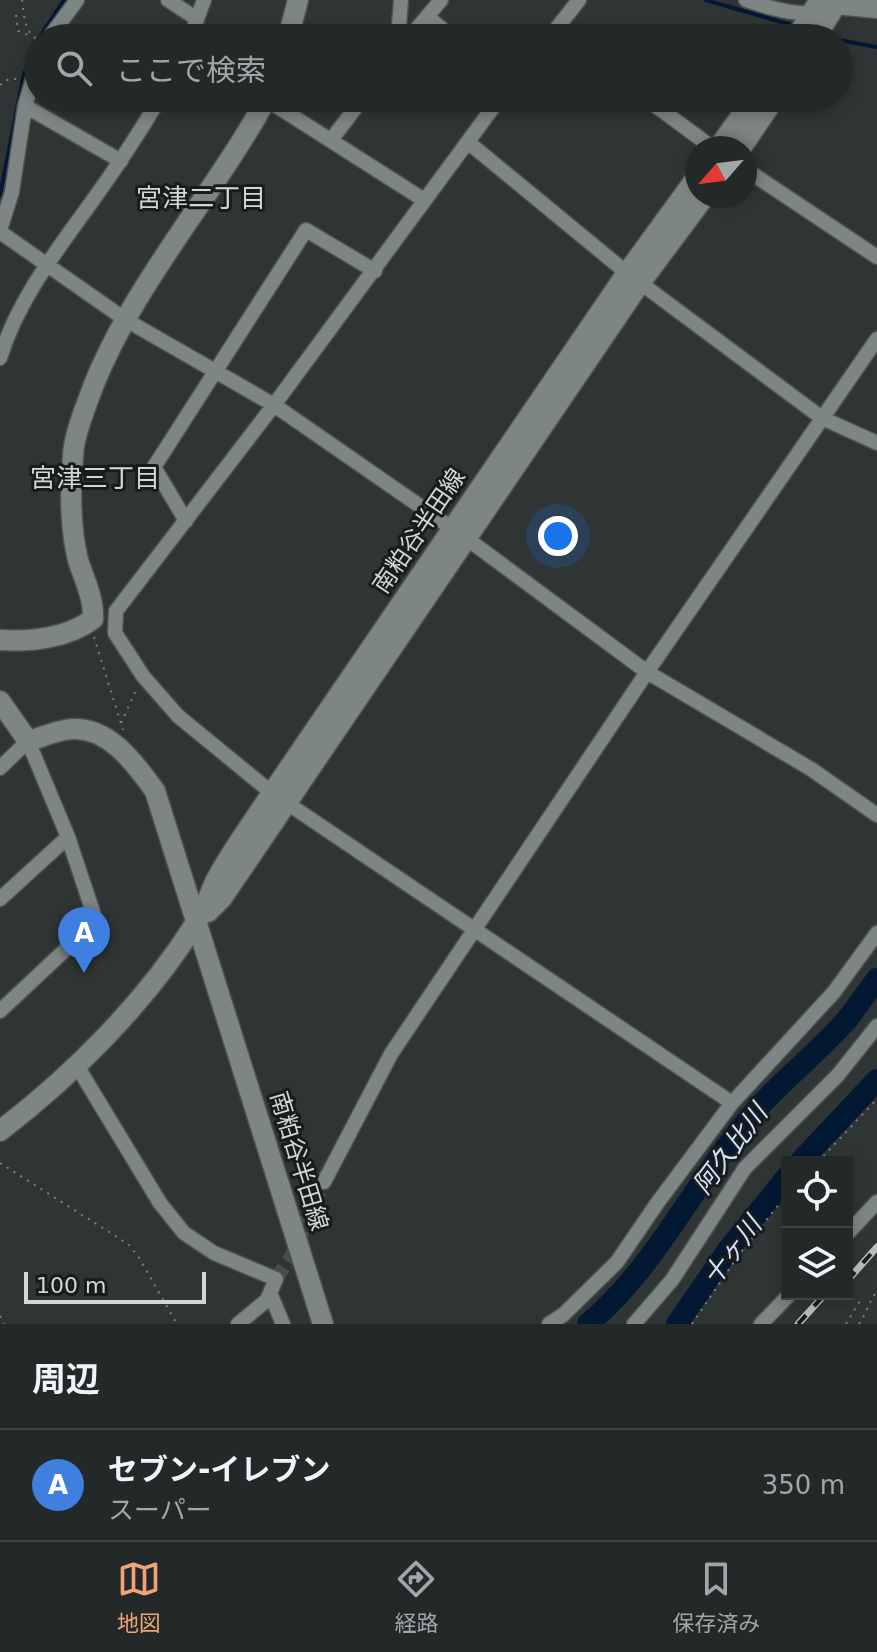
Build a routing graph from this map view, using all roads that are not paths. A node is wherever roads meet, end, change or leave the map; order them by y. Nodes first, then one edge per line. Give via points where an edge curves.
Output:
1 (77, 0) edge
2 (168, 0) edge
3 (204, 0) edge
4 (298, 0) edge
5 (401, 0) edge
6 (441, 0) edge
7 (579, 0) edge
8 (746, 0) edge
9 (827, 7) edge
10 (877, 8) edge
11 (428, 17) junction
12 (197, 19) junction
13 (57, 24) edge
14 (195, 24) edge
15 (292, 24) edge
16 (399, 24) edge
17 (422, 24) edge
18 (436, 24) edge
19 (564, 24) edge
20 (810, 24) edge
21 (24, 112) edge
22 (35, 112) edge
23 (151, 112) edge
24 (258, 112) edge
25 (287, 112) edge
26 (352, 112) edge
27 (490, 112) edge
28 (665, 112) edge
29 (743, 112) edge
30 (765, 112) edge
31 (699, 136) edge
32 (725, 136) edge
33 (749, 136) edge
34 (331, 140) junction
35 (469, 143) junction
36 (121, 161) junction
37 (757, 177) edge
38 (685, 196) edge
39 (424, 200) junction
40 (695, 208) edge
41 (0, 231) edge
42 (877, 257) edge
43 (48, 263) junction
44 (375, 271) junction
45 (634, 278) junction
46 (126, 320) junction
47 (877, 339) edge
48 (0, 358) edge
49 (215, 372) junction
50 (274, 405) junction
51 (822, 418) junction
52 (877, 443) edge
53 (186, 521) junction
54 (459, 534) junction
55 (0, 640) edge
56 (647, 672) junction
57 (0, 701) edge
58 (28, 741) junction
59 (0, 768) edge
60 (278, 798) junction
61 (877, 815) edge
62 (68, 837) junction
63 (0, 899) edge
64 (197, 922) junction
65 (474, 928) junction
66 (877, 933) edge
67 (0, 1011) edge
68 (877, 1026) edge
69 (77, 1066) junction
70 (732, 1103) junction
71 (0, 1131) edge
72 (324, 1182) tunnel mouth
73 (877, 1202) edge
74 (853, 1228) edge
75 (270, 1293) junction
76 (784, 1300) edge
77 (238, 1324) edge
78 (283, 1324) edge
79 (323, 1324) edge
80 (549, 1324) edge
81 (634, 1324) edge
82 (761, 1324) edge

1 - 13 street
2 - 12 street
3 - 12 street
4 - 15 main road
5 - 16 street
6 - 11 street
7 - 19 street
8 - 9 street via 761,6
9 - 10 main road
9 - 20 main road
11 - 17 street
11 - 18 street
12 - 14 street
21 - 41 street via 12,192
22 - 36 street
23 - 36 street
24 - 46 main road
25 - 34 street
26 - 34 street
27 - 35 street
28 - 31 street
29 - 32 main road
30 - 33 main road
34 - 39 street
35 - 39 street
35 - 45 street
36 - 43 street
37 - 42 street
38 - 45 main road, 南粕谷半田線
39 - 44 street
40 - 45 main road, 南粕谷半田線
41 - 43 street
43 - 46 street
43 - 48 street via 17,315
44 - 49 street via 306,230
44 - 50 street
45 - 51 street
45 - 54 main road, 南粕谷半田線
46 - 49 street
46 - 55 main road via 101,367 73,453 71,505 93,619 51,637
47 - 51 street
49 - 50 street
49 - 53 street via 154,467
50 - 53 street
50 - 54 street
51 - 52 street
51 - 56 street
53 - 60 street via 116,611 115,633 178,716
54 - 56 street
54 - 60 main road, 南粕谷半田線
56 - 61 street via 811,769
56 - 65 street
57 - 58 main road
58 - 59 street
58 - 62 street
58 - 64 main road via 68,729 97,733 123,750 155,791
60 - 64 main road, 南粕谷半田線 via 222,898
60 - 65 street
62 - 63 street
62 - 67 street via 96,921
64 - 69 main road via 151,984
64 - 79 main road, 南粕谷半田線
65 - 70 street
65 - 72 street via 391,1054
66 - 70 street via 834,992
68 - 81 street via 838,1075 745,1168 672,1280
69 - 71 main road
69 - 75 street via 160,1203 184,1233 214,1253 276,1279
70 - 80 street via 617,1262
73 - 74 street
75 - 77 street
75 - 78 street
76 - 82 street

